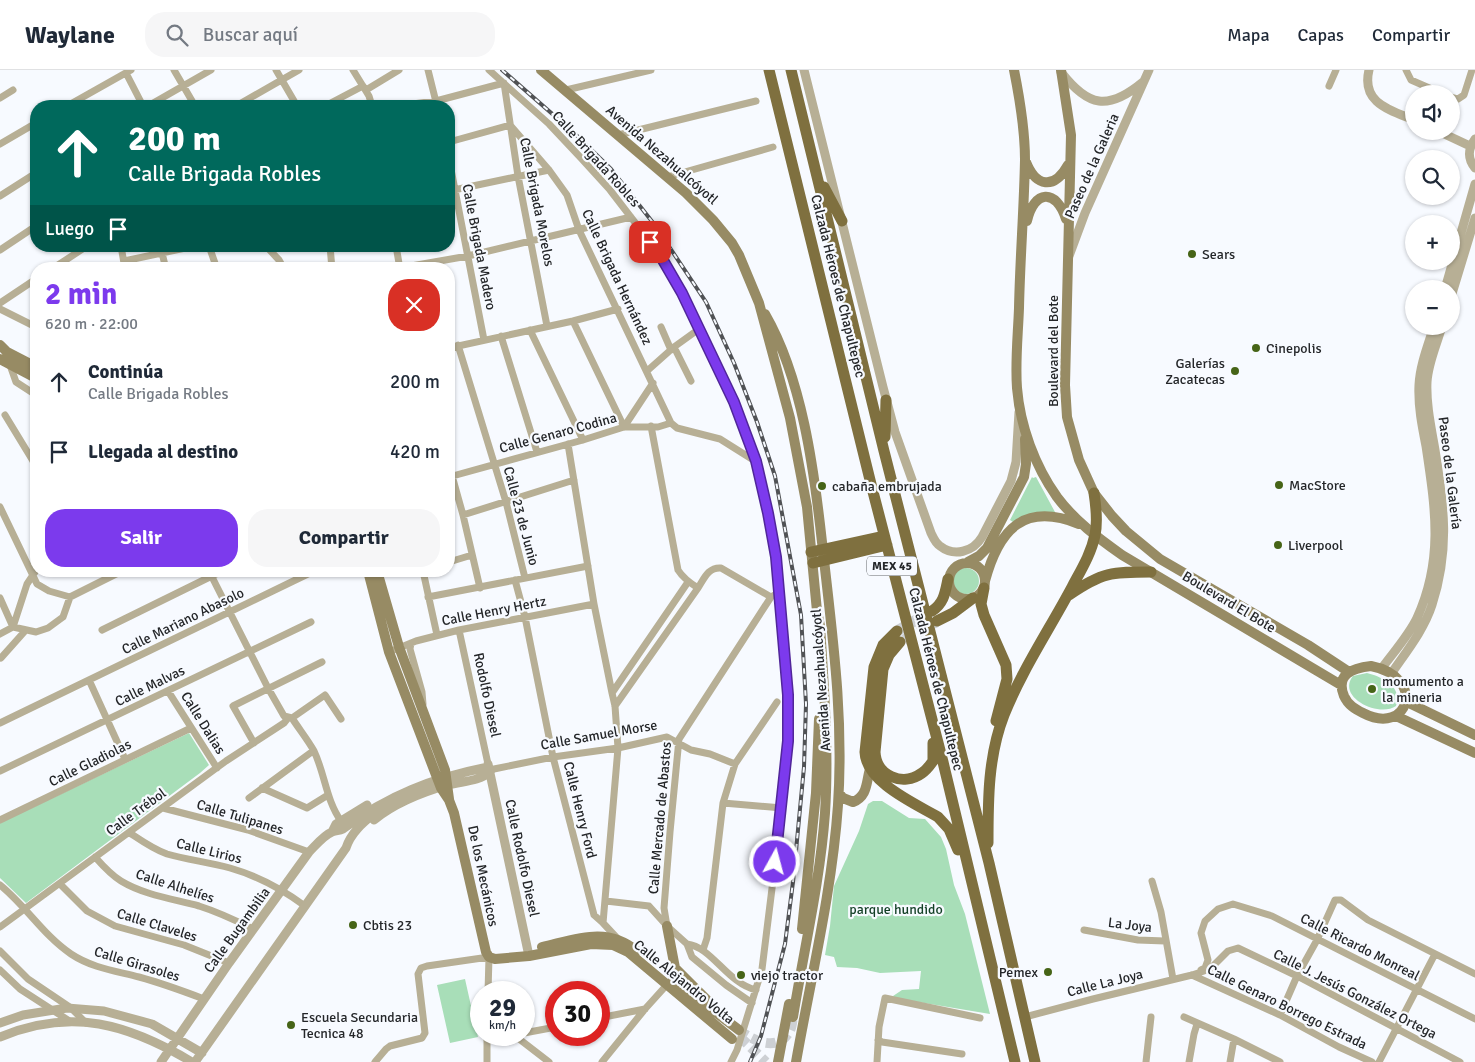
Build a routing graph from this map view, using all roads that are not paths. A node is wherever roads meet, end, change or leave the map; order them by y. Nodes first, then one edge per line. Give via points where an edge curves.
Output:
1 (174, 70) edge
2 (211, 70) edge
3 (276, 70) edge
4 (299, 70) edge
5 (353, 70) edge
6 (399, 70) edge
7 (428, 70) edge
8 (488, 70) edge
9 (541, 70) edge
10 (652, 70) edge
11 (769, 70) edge
12 (791, 70) edge
13 (804, 70) edge
14 (1014, 70) edge
15 (1149, 70) edge
16 (1336, 70) edge
17 (1369, 70) edge
18 (1406, 70) edge
19 (1472, 70) edge
20 (1061, 71) edge
21 (128, 72) edge
22 (282, 80) junction
23 (1145, 80) junction
24 (504, 83) junction
25 (1422, 85) edge
26 (183, 86) junction
27 (1329, 86) dead end
28 (364, 88) junction
29 (13, 90) dead end
30 (566, 90) junction
31 (0, 98) edge
32 (1460, 98) edge
33 (78, 100) edge
34 (141, 100) edge
35 (158, 100) edge
36 (192, 100) edge
37 (247, 100) edge
38 (293, 100) edge
39 (339, 100) edge
40 (369, 100) edge
41 (435, 100) edge
42 (449, 100) edge
43 (756, 101) dead end
44 (1405, 116) edge
45 (510, 125) junction
46 (30, 126) edge
47 (618, 135) junction
48 (1460, 138) edge
49 (455, 140) edge
50 (1473, 142) edge
51 (0, 144) edge
52 (773, 147) dead end
53 (1025, 158) junction
54 (1069, 163) junction
55 (815, 168) junction
56 (1475, 168) edge
57 (550, 170) junction
58 (518, 176) junction
59 (30, 177) edge
60 (667, 177) junction
61 (1475, 184) edge
62 (455, 189) edge
63 (0, 196) edge
64 (455, 202) edge
65 (631, 217) junction
66 (1475, 218) edge
67 (842, 221) junction
68 (1068, 224) junction
69 (30, 230) edge
70 (579, 230) junction
71 (531, 240) junction
72 (1021, 244) junction
73 (0, 250) edge
74 (78, 252) edge
75 (167, 252) edge
76 (271, 252) edge
77 (162, 253) junction
78 (468, 256) junction
79 (63, 262) edge
80 (134, 262) edge
81 (164, 262) edge
82 (279, 262) edge
83 (433, 262) edge
84 (1067, 264) junction
85 (1448, 280) edge
86 (1456, 280) edge
87 (30, 283) edge
88 (0, 303) edge
89 (0, 309) edge
90 (618, 309) junction
91 (573, 321) junction
92 (30, 325) edge
93 (547, 326) junction
94 (660, 327) dead end
95 (699, 329) junction
96 (530, 330) junction
97 (1431, 335) edge
98 (1440, 335) edge
99 (501, 336) junction
100 (484, 340) junction
101 (0, 345) edge
102 (458, 345) junction
103 (455, 346) edge
104 (672, 349) junction
105 (0, 359) edge
106 (30, 364) edge
107 (10, 365) junction
108 (647, 371) junction
109 (30, 375) edge
110 (691, 381) dead end
111 (653, 383) junction
112 (30, 391) edge
113 (886, 400) junction
114 (1019, 404) junction
115 (5, 415) dead end
116 (671, 423) junction
117 (1024, 424) junction
118 (650, 426) junction
119 (624, 427) junction
120 (582, 440) junction
121 (568, 444) junction
122 (537, 452) junction
123 (884, 452) junction
124 (30, 457) edge
125 (756, 461) junction
126 (494, 463) junction
127 (455, 475) edge
128 (574, 480) junction
129 (455, 491) edge
130 (1094, 493) junction
131 (506, 502) junction
132 (0, 507) edge
133 (463, 515) junction
134 (1086, 528) junction
135 (886, 540) junction
136 (957, 553) junction
137 (472, 556) junction
138 (818, 556) junction
139 (455, 560) edge
140 (967, 562) junction
141 (588, 566) junction
142 (30, 570) edge
143 (1151, 572) junction
144 (32, 577) joint
145 (110, 577) edge
146 (205, 577) edge
147 (213, 577) edge
148 (302, 577) edge
149 (370, 577) edge
150 (379, 577) edge
151 (424, 577) edge
152 (525, 578) junction
153 (948, 579) junction
154 (515, 580) junction
155 (688, 582) junction
156 (984, 585) junction
157 (480, 588) junction
158 (698, 588) junction
159 (828, 588) junction
160 (815, 590) junction
161 (778, 593) junction
162 (70, 597) junction
163 (428, 597) junction
164 (771, 597) junction
165 (0, 598) edge
166 (973, 598) junction
167 (1066, 598) junction
168 (594, 604) junction
169 (817, 611) junction
170 (231, 612) junction
171 (525, 617) junction
172 (311, 622) dead end
173 (13, 627) junction
174 (102, 630) dead end
175 (459, 630) junction
176 (25, 631) junction
177 (0, 634) edge
178 (437, 635) junction
179 (411, 643) junction
180 (399, 647) junction
181 (251, 652) junction
182 (389, 652) junction
183 (1, 658) edge
184 (322, 662) dead end
185 (1387, 671) junction
186 (1350, 672) junction
187 (89, 680) junction
188 (1341, 684) junction
189 (268, 688) junction
190 (168, 691) junction
191 (612, 693) junction
192 (777, 702) dead end
193 (1407, 702) junction
194 (615, 706) junction
195 (422, 710) junction
196 (1396, 716) junction
197 (290, 718) junction
198 (340, 719) dead end
199 (108, 720) junction
200 (0, 722) edge
201 (933, 727) junction
202 (191, 728) junction
203 (1475, 735) edge
204 (679, 742) junction
205 (254, 743) junction
206 (618, 748) junction
207 (314, 751) junction
208 (1475, 753) edge
209 (553, 756) junction
210 (125, 760) junction
211 (992, 760) junction
212 (734, 764) junction
213 (217, 768) junction
214 (486, 769) junction
215 (870, 769) junction
216 (0, 771) edge
217 (440, 771) junction
218 (419, 780) junction
219 (444, 786) junction
220 (262, 788) junction
221 (424, 793) junction
222 (838, 793) junction
223 (328, 795) junction
224 (249, 798) dead end
225 (723, 803) junction
226 (163, 808) junction
227 (782, 808) junction
228 (0, 820) edge
229 (344, 823) junction
230 (130, 833) junction
231 (346, 848) junction
232 (309, 852) junction
233 (95, 857) junction
234 (989, 863) junction
235 (1152, 881) dead end
236 (60, 884) junction
237 (0, 886) edge
238 (974, 889) junction
239 (283, 890) junction
240 (606, 901) junction
241 (305, 906) junction
242 (24, 909) junction
243 (603, 923) junction
244 (666, 926) junction
245 (0, 927) edge
246 (253, 930) junction
247 (1084, 930) dead end
248 (1317, 940) junction
249 (1165, 941) junction
250 (617, 943) junction
251 (687, 944) junction
252 (1238, 948) joint
253 (703, 950) junction
254 (0, 951) edge
255 (528, 953) junction
256 (1435, 954) junction
257 (489, 957) junction
258 (229, 963) junction
259 (646, 966) junction
260 (0, 970) edge
261 (1475, 974) edge
262 (1192, 975) junction
263 (1297, 976) junction
264 (1173, 979) junction
265 (488, 981) edge
266 (664, 988) junction
267 (756, 990) junction
268 (1418, 990) junction
269 (204, 1000) junction
270 (752, 1003) junction
271 (71, 1008) junction
272 (645, 1009) junction
273 (54, 1010) junction
274 (1280, 1015) junction
275 (610, 1016) edge
276 (793, 1017) tunnel mouth
277 (1025, 1017) junction
278 (1184, 1017) dead end
279 (980, 1018) dead end
280 (1151, 1018) dead end
281 (1475, 1018) edge
282 (71, 1022) junction
283 (0, 1023) edge
284 (86, 1023) junction
285 (1197, 1024) junction
286 (733, 1030) junction
287 (1397, 1030) junction
288 (0, 1038) edge
289 (178, 1038) junction
290 (1234, 1039) junction
291 (878, 1040) junction
292 (782, 1044) junction
293 (799, 1044) junction
294 (487, 1046) edge
295 (528, 1046) edge
296 (170, 1049) junction
297 (738, 1050) junction
298 (202, 1053) junction
299 (962, 1054) dead end
300 (161, 1062) edge
301 (194, 1062) edge
302 (375, 1062) edge
303 (487, 1062) edge
304 (549, 1062) edge
305 (602, 1062) edge
306 (730, 1062) edge
307 (778, 1062) edge
308 (796, 1062) edge
309 (877, 1062) edge
310 (1015, 1062) edge
311 (1035, 1062) edge
312 (1146, 1062) edge
313 (1189, 1062) edge
314 (1230, 1062) edge
315 (1280, 1062) edge
316 (1372, 1062) edge
317 (1380, 1062) edge
318 (1460, 1062) edge

1 - 26 street
2 - 26 street
3 - 22 street
4 - 22 street
5 - 28 street
6 - 28 street
7 - 41 street
8 - 24 street, Calle Brigada Robles
9 - 30 main road, Avenida Nezahualcóyotl
10 - 30 street
11 - 135 main road, Calzada Héroes de Chapultepec / MEX 45
12 - 55 main road, Calzada Héroes de Chapultepec / MEX 45
13 - 67 street
14 - 53 main road
15 - 23 street
16 - 27 street
17 - 44 street via 1367,81 1375,100
18 - 25 street via 1411,80
19 - 32 street via 1464,95
20 - 23 street via 1078,92 1101,102 1123,96
20 - 54 main road, Boulevard del Bote via 1071,135
21 - 33 street
21 - 34 street
22 - 37 street
22 - 38 street
23 - 84 street, Paseo de la Galeria via 1085,213
24 - 42 street
24 - 45 street, Calle Brigada Morelos
24 - 65 street, Calle Brigada Robles via 549,124
26 - 35 street
26 - 36 street
28 - 39 street
28 - 40 street
29 - 31 street
30 - 47 main road, Avenida Nezahualcóyotl
43 - 47 street
45 - 49 street
45 - 57 street, Calle Brigada Hernández
45 - 58 street, Calle Brigada Morelos
46 - 51 street
47 - 60 main road, Avenida Nezahualcóyotl
48 - 50 street
50 - 56 street via 1469,157
52 - 60 street
53 - 54 main road via 1032,175 1046,182 1056,180
53 - 72 main road
54 - 68 main road, Boulevard del Bote
55 - 67 main road
55 - 123 main road, Calzada Héroes de Chapultepec / MEX 45
57 - 58 street
57 - 70 street, Calle Brigada Hernández via 567,195
58 - 62 street
58 - 71 street, Calle Brigada Morelos
59 - 63 street
60 - 138 main road, Avenida Nezahualcóyotl via 702,208 732,243 773,326 801,409 811,462
61 - 85 street
64 - 78 street, Calle Brigada Madero
65 - 70 street
65 - 95 street, Calle Brigada Robles via 660,255
66 - 86 street
67 - 113 street
68 - 72 main road via 1059,203 1052,197 1041,198 1030,208
68 - 84 main road, Boulevard del Bote
69 - 73 street
70 - 71 street
70 - 90 street, Calle Brigada Hernández
71 - 78 street
71 - 93 street, Calle Brigada Morelos
72 - 114 main road
74 - 79 street
75 - 77 street
76 - 82 street
77 - 80 street
77 - 81 street
78 - 83 street
78 - 100 street, Calle Brigada Madero
84 - 130 main road, Boulevard del Bote via 1066,409 1079,460
87 - 88 street
89 - 92 street
90 - 91 street
90 - 108 street, Calle Brigada Hernández
91 - 93 street
91 - 119 street
93 - 96 street
94 - 104 street
95 - 104 street
95 - 125 street, Calle Brigada Robles via 734,402
96 - 99 street
96 - 120 street
97 - 185 street, Paseo de la Galería via 1419,384 1419,404 1435,508 1432,573 1416,619
98 - 185 street, Paseo de la Galería via 1427,380 1427,399 1444,510 1442,560 1432,607 1420,629
99 - 100 street
99 - 122 street
100 - 102 street
101 - 106 main road
102 - 103 street
102 - 126 street, Calle 23 de Junio
104 - 108 street
104 - 110 street
105 - 107 main road
107 - 109 main road
107 - 112 street via 16,382
108 - 111 street, Calle Brigada Hernández
111 - 116 street, Calle Brigada Hernández
111 - 119 street
113 - 123 main road
113 - 136 street via 931,533 938,545
114 - 117 main road
114 - 136 street via 1012,481 976,546
115 - 124 street
116 - 118 street, Calle Genaro Codina
116 - 125 street via 677,428 720,439
117 - 134 main road via 1044,476 1058,498
117 - 140 main road via 1024,477 987,548
118 - 119 street, Calle Genaro Codina
118 - 155 street via 678,570
119 - 120 street, Calle Genaro Codina
120 - 121 street, Calle Genaro Codina
121 - 122 street, Calle Genaro Codina
121 - 128 street
122 - 126 street, Calle Genaro Codina
123 - 234 main road, Calzada Héroes de Chapultepec / MEX 45
125 - 161 street, Calle Brigada Robles via 776,557
126 - 127 street, Calle Genaro Codina
126 - 131 street, Calle 23 de Junio
128 - 131 street
128 - 141 street
129 - 133 street
130 - 167 main road via 1096,533
130 - 186 main road, Boulevard del Bote via 1126,532 1160,559
131 - 133 street
131 - 152 street, Calle 23 de Junio
132 - 142 street
133 - 137 street
134 - 143 main road, Boulevard El Bote
134 - 156 main road via 1047,516 1020,522 1001,543 990,563
135 - 138 main road
135 - 201 main road, Calzada Héroes de Chapultepec / MEX 45
136 - 140 street
137 - 139 street
137 - 157 street
138 - 159 main road, Avenida Nezahualcóyotl
138 - 160 main road, Avenida Nezahualcóyotl
140 - 153 main road via 954,567
140 - 156 main road via 980,568
141 - 152 street
141 - 168 street
143 - 167 main road via 1123,572 1099,577
143 - 188 main road, Boulevard El Bote
144 - 162 street via 49,591
144 - 173 street
145 - 162 street
146 - 174 street
147 - 170 street
148 - 170 street, Calle Mariano Abasolo
149 - 182 main road
150 - 180 main road
151 - 163 street
152 - 154 street
153 - 166 main road via 955,596
153 - 166 main road via 945,594 934,616 953,613
154 - 157 street
154 - 171 street, Calle Henry Ford
155 - 158 street
155 - 191 street
156 - 166 main road
156 - 211 main road via 981,604 1004,656 1007,672 996,719
157 - 163 street
158 - 164 street via 709,571 719,568
158 - 194 street
159 - 160 main road
159 - 222 main road, Avenida Nezahualcóyotl via 839,708
160 - 169 main road, Avenida Nezahualcóyotl
161 - 164 street, Calle Mercado de Abastos
161 - 227 street, Calle Brigada Robles via 789,728
162 - 176 street via 63,617 48,628
163 - 178 street
164 - 204 street, Calle Mercado de Abastos
165 - 173 street
167 - 211 main road via 1027,665 1004,716
168 - 171 street, Calle Henry Hertz
168 - 191 street
169 - 276 main road, Avenida Nezahualcóyotl via 824,686 825,811
169 - 292 main road, Avenida Nezahualcóyotl via 814,626 819,722 816,793 809,876
170 - 181 street
170 - 187 street, Calle Mariano Abasolo
171 - 175 street, Calle Henry Hertz
171 - 209 street, Calle Henry Ford
172 - 181 street, Calle Malvas
173 - 176 street
173 - 177 street
175 - 178 street, Calle Henry Hertz
175 - 214 street, Rodolfo Diesel
176 - 183 street
178 - 179 street, Calle Henry Hertz
179 - 180 street, Calle Henry Hertz
179 - 195 street via 422,692
180 - 182 street, Calle Henry Hertz
180 - 195 main road
181 - 189 street
181 - 190 street, Calle Malvas
182 - 217 main road
184 - 189 street
185 - 186 main road via 1364,666
185 - 193 main road via 1400,681
186 - 188 main road
187 - 199 street
187 - 200 street, Calle Mariano Abasolo
188 - 196 main road via 1346,700 1353,708 1381,719
189 - 197 street via 284,716
189 - 205 street via 233,706
190 - 199 street, Calle Malvas
190 - 202 street, Calle Dalias
191 - 194 street
192 - 212 street
193 - 196 main road via 1404,710
193 - 203 main road
194 - 206 street
195 - 217 main road
196 - 208 main road
197 - 198 street, Calle Trébol via 325,695
197 - 205 street, Calle Trébol
197 - 207 street
199 - 210 street
199 - 216 street, Calle Malvas
201 - 215 main road via 933,761 923,773 899,780 886,776 875,755 881,687 883,669 899,636 883,646 874,667 865,752
201 - 238 main road, Calzada Héroes de Chapultepec / MEX 45
202 - 210 street, Calle Gladiolas
202 - 213 street, Calle Dalias
204 - 206 street, Calle Samuel Morse via 667,737
204 - 212 street, Calle Samuel Morse via 691,750
204 - 244 street, Calle Mercado de Abastos via 664,908
205 - 213 street, Calle Trébol
206 - 209 street, Calle Samuel Morse
206 - 240 street
207 - 220 street
207 - 223 street
209 - 214 street, Calle Samuel Morse
209 - 243 street, Calle Henry Ford via 594,915
210 - 228 street, Calle Gladiolas
211 - 234 main road via 988,810
212 - 225 street
213 - 226 street, Calle Trébol
214 - 217 street via 477,763
214 - 219 street via 483,777
214 - 229 street, Calle Samuel Morse via 459,772 416,786
214 - 231 street, Calle Samuel Morse via 446,779 407,794 376,812 348,839
214 - 255 street, Calle Rodolfo Diesel
215 - 222 main road via 867,787 860,798 853,802
215 - 238 main road via 880,782 944,822
217 - 218 street
217 - 219 main road, De los Mecánicos
218 - 221 street
218 - 229 street via 379,798
219 - 221 street
219 - 257 main road, De los Mecánicos via 460,832
220 - 223 street via 307,808
220 - 224 street
221 - 231 street via 379,816
222 - 293 main road, Avenida Nezahualcóyotl via 832,867
223 - 229 street
225 - 227 street
225 - 253 street
226 - 230 street, Calle Trébol
226 - 232 street, Calle Tulipanes via 248,830
227 - 267 street, Calle Brigada Robles via 762,969
229 - 232 street, Calle Bugambilia via 340,831 332,832
230 - 233 street, Calle Trébol
230 - 239 street, Calle Lirios via 166,854 231,868
231 - 241 street
232 - 239 street, Calle Bugambilia
233 - 236 street, Calle Trébol
233 - 246 street, Calle Alhelíes via 121,882 202,907
234 - 277 main road, Calzada Héroes de Chapultepec / MEX 45
235 - 249 street
236 - 242 street, Calle Trébol
236 - 258 street, Calle Claveles via 87,911 115,926 184,945
237 - 242 street, Calle Girasoles
238 - 310 main road, Calzada Héroes de Chapultepec / MEX 45
239 - 241 street, Calle Lirios
239 - 246 street, Calle Bugambilia
240 - 243 street
240 - 244 street via 649,906
241 - 298 street
242 - 245 street, Calle Trébol
242 - 269 street, Calle Girasoles via 54,941 78,958 99,968 163,984
243 - 250 street, Calle Henry Ford
244 - 251 street
244 - 286 main road via 675,968 703,994
246 - 258 street, Calle Bugambilia
247 - 249 street, La Joya via 1138,940
248 - 256 street via 1335,900 1341,900 1368,920
248 - 262 street, Calle Ricardo Monreal via 1272,916 1233,904 1218,909 1205,921 1201,933 1208,960 1205,968
248 - 263 street
248 - 268 street, Calle Ricardo Monreal
249 - 264 street, La Joya
250 - 255 main road, Calle Alejandro Volta
250 - 259 main road, Calle Alejandro Volta
250 - 286 main road, Calle Alejandro Volta via 634,948
251 - 253 street
251 - 270 street via 692,957
252 - 262 street, Calle La Joya via 1228,951 1210,969
252 - 263 street, Calle J. Jesús González Ortega
253 - 267 street via 731,977
254 - 271 street via 28,979
255 - 257 main road, Calle Alejandro Volta via 495,959
256 - 261 street
256 - 268 street
257 - 265 street
257 - 302 street, Calle Alejandro Volta via 421,968 418,974 422,1038 390,1046
258 - 269 street, Calle Bugambilia
259 - 266 street via 655,981
259 - 286 main road, Calle Alejandro Volta
260 - 273 street via 20,989
262 - 264 street, Calle La Joya
262 - 274 street, Calle Genaro Borrego Estrada
263 - 274 street
263 - 287 street, Calle J. Jesús González Ortega
264 - 277 street, Calle La Joya
266 - 272 street
266 - 297 street
267 - 270 street, Calle Brigada Robles
268 - 281 street, Calle Ricardo Monreal
268 - 287 street
269 - 289 street, Calle Bugambilia
270 - 297 street, Calle Brigada Robles
271 - 273 street
271 - 284 street
271 - 289 street via 104,1011 152,1024
272 - 275 street
272 - 305 street
273 - 282 street
273 - 283 street
274 - 316 street, Calle Genaro Borrego Estrada
277 - 311 main road, Calzada Héroes de Chapultepec / MEX 45
278 - 285 street
279 - 291 street via 885,998
280 - 312 street
282 - 284 street
282 - 288 street via 42,1024
284 - 296 street via 118,1027
285 - 290 street
285 - 313 street
287 - 317 street
287 - 318 street, Calle J. Jesús González Ortega
289 - 296 street, Calle Bugambilia
289 - 298 street
290 - 314 street
290 - 315 street
291 - 299 street
291 - 309 street
292 - 293 main road via 784,1050 790,1052
292 - 307 main road, Avenida Nezahualcóyotl
293 - 308 main road, Avenida Nezahualcóyotl
294 - 303 street
295 - 304 street
296 - 300 street, Calle Bugambilia
296 - 301 street
297 - 306 street, Calle Brigada Robles
298 - 301 street

